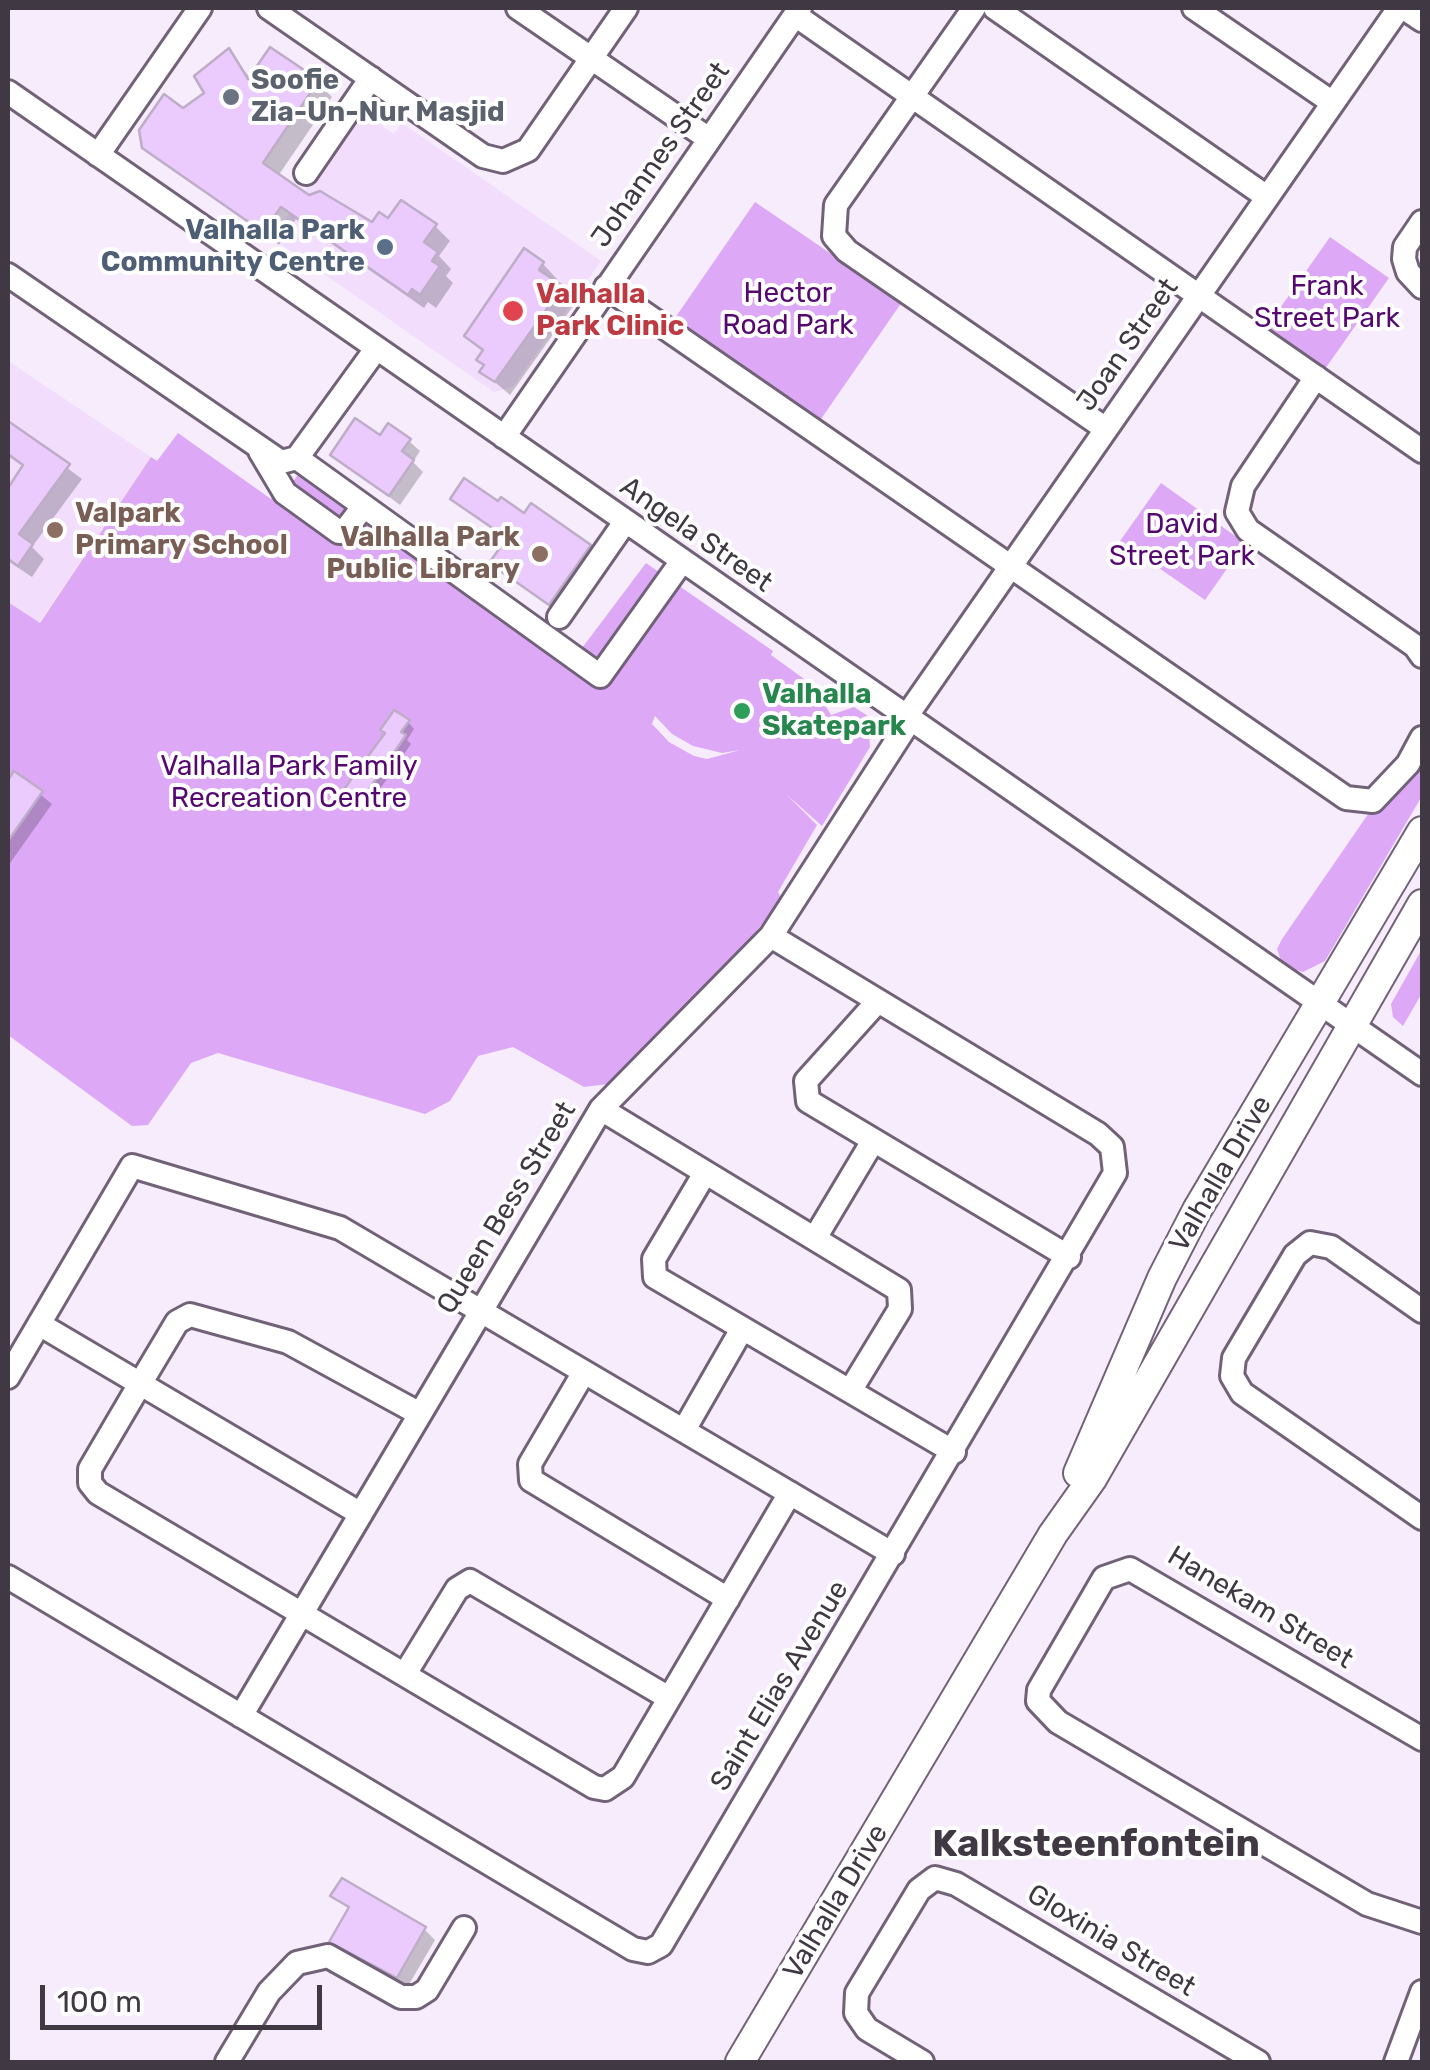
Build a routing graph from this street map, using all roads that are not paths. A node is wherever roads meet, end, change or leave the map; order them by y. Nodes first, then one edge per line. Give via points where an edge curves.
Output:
1 (200, 8) edge
2 (269, 8) edge
3 (518, 8) edge
4 (626, 8) edge
5 (974, 8) edge
6 (995, 8) edge
7 (1194, 8) edge
8 (1402, 8) edge
9 (798, 11) edge
10 (1422, 20) edge
11 (591, 58) junction
12 (371, 78) junction
13 (8, 92) edge
14 (912, 96) junction
15 (1333, 103) junction
16 (709, 140) junction
17 (98, 156) junction
18 (306, 174) dead end
19 (1267, 197) junction
20 (1422, 222) edge
21 (8, 275) edge
22 (606, 287) junction
23 (1422, 287) edge
24 (1199, 295) junction
25 (376, 349) junction
26 (1316, 377) junction
27 (1106, 430) junction
28 (504, 437) junction
29 (260, 451) junction
30 (1422, 451) edge
31 (297, 458) junction
32 (363, 507) junction
33 (626, 522) junction
34 (682, 561) junction
35 (1011, 566) junction
36 (559, 617) dead end
37 (1422, 656) edge
38 (908, 718) junction
39 (1422, 738) edge
40 (1422, 832) edge
41 (1422, 904) edge
42 (770, 936) junction
43 (878, 1001) junction
44 (1320, 1006) junction
45 (1351, 1026) junction
46 (1422, 1074) edge
47 (600, 1108) junction
48 (873, 1140) junction
49 (705, 1172) junction
50 (815, 1238) junction
51 (1069, 1257) junction
52 (481, 1311) junction
53 (1422, 1311) edge
54 (38, 1324) junction
55 (742, 1329) junction
56 (584, 1372) junction
57 (8, 1377) edge
58 (140, 1384) junction
59 (850, 1392) junction
60 (420, 1414) junction
61 (684, 1430) junction
62 (954, 1452) junction
63 (790, 1494) junction
64 (360, 1514) junction
65 (1422, 1518) edge
66 (1054, 1534) junction
67 (893, 1554) junction
68 (8, 1577) edge
69 (728, 1599) junction
70 (302, 1613) junction
71 (405, 1674) junction
72 (669, 1698) junction
73 (242, 1716) junction
74 (1422, 1739) edge
75 (1422, 1922) edge
76 (464, 1928) dead end
77 (1422, 1992) edge
78 (227, 2062) edge
79 (740, 2062) edge
80 (922, 2062) edge
81 (1258, 2062) edge
82 (1396, 2062) edge

1 - 17 street
2 - 12 street
3 - 11 street
4 - 11 street
5 - 14 street
6 - 19 street
7 - 15 street
8 - 10 street
8 - 15 street, Joan Street
9 - 14 street
9 - 16 street, Johannes Street
11 - 12 street via 528,150 503,161 483,156
11 - 16 street
12 - 18 street
13 - 17 street, Angela Street
14 - 24 street
14 - 27 street via 836,205 832,228 847,251
15 - 19 street, Joan Street
16 - 22 street, Johannes Street
17 - 25 street, Angela Street
19 - 24 street, Joan Street
20 - 23 street via 1404,259
21 - 29 street
22 - 28 street, Johannes Street
22 - 35 street
24 - 26 street
24 - 27 street, Joan Street
25 - 28 street, Angela Street
25 - 31 street
26 - 30 street
26 - 37 street via 1243,486 1237,512 1248,530
27 - 35 street, Joan Street
28 - 33 street, Angela Street
29 - 31 street via 281,462
29 - 32 street via 285,493 339,532
31 - 32 street
32 - 34 street via 600,676
33 - 34 street, Angela Street
33 - 36 street
34 - 38 street, Angela Street
35 - 38 street, Joan Street
35 - 39 street via 1346,798 1372,801
38 - 42 street, Queen Bess Street
38 - 44 street, Angela Street
40 - 44 main road, Valhalla Drive
41 - 45 main road, Valhalla Drive
42 - 43 street, Saint Elias Avenue
42 - 47 street, Queen Bess Street
43 - 48 street via 803,1092 808,1102
43 - 51 street, Saint Elias Avenue via 1112,1147 1112,1181
44 - 45 street, Angela Street
44 - 66 main road, Valhalla Drive via 1162,1278
45 - 46 street, Angela Street
45 - 66 main road, Valhalla Drive via 1092,1480
47 - 49 street
47 - 52 street, Queen Bess Street
48 - 50 street
48 - 51 street
49 - 50 street
49 - 55 street via 652,1272
50 - 59 street via 902,1296
51 - 62 street, Saint Elias Avenue
52 - 54 street via 340,1228 132,1166
52 - 56 street
52 - 60 street, Queen Bess Street
53 - 65 street via 1330,1247 1310,1243 1295,1255 1234,1358 1232,1376 1242,1393
54 - 57 street
54 - 58 street
55 - 59 street
55 - 61 street
56 - 61 street
56 - 69 street via 530,1464 531,1480
58 - 60 street via 178,1322 196,1314 288,1342
58 - 64 street
58 - 70 street via 90,1468 93,1488
59 - 62 street
60 - 64 street, Queen Bess Street
61 - 63 street
62 - 67 street, Saint Elias Avenue
63 - 67 street
63 - 69 street
64 - 70 street, Queen Bess Street
66 - 79 main road, Valhalla Drive
67 - 73 street, Saint Elias Avenue via 661,1945 648,1952
68 - 73 street, Saint Elias Avenue
69 - 72 street
70 - 71 street
70 - 73 street, Queen Bess Street
71 - 72 street via 594,1786 610,1788
71 - 72 street via 456,1588 470,1582
74 - 75 street, Hanekam Street via 1130,1570 1104,1578 1041,1682 1038,1701 1058,1722 1367,1904
76 - 78 street via 427,1990 416,1997 401,1996 328,1956 297,1963 269,1992
77 - 82 street
80 - 81 street, Gloxinia Street via 867,2029 856,2013 857,1993 918,1890 935,1878 956,1884

